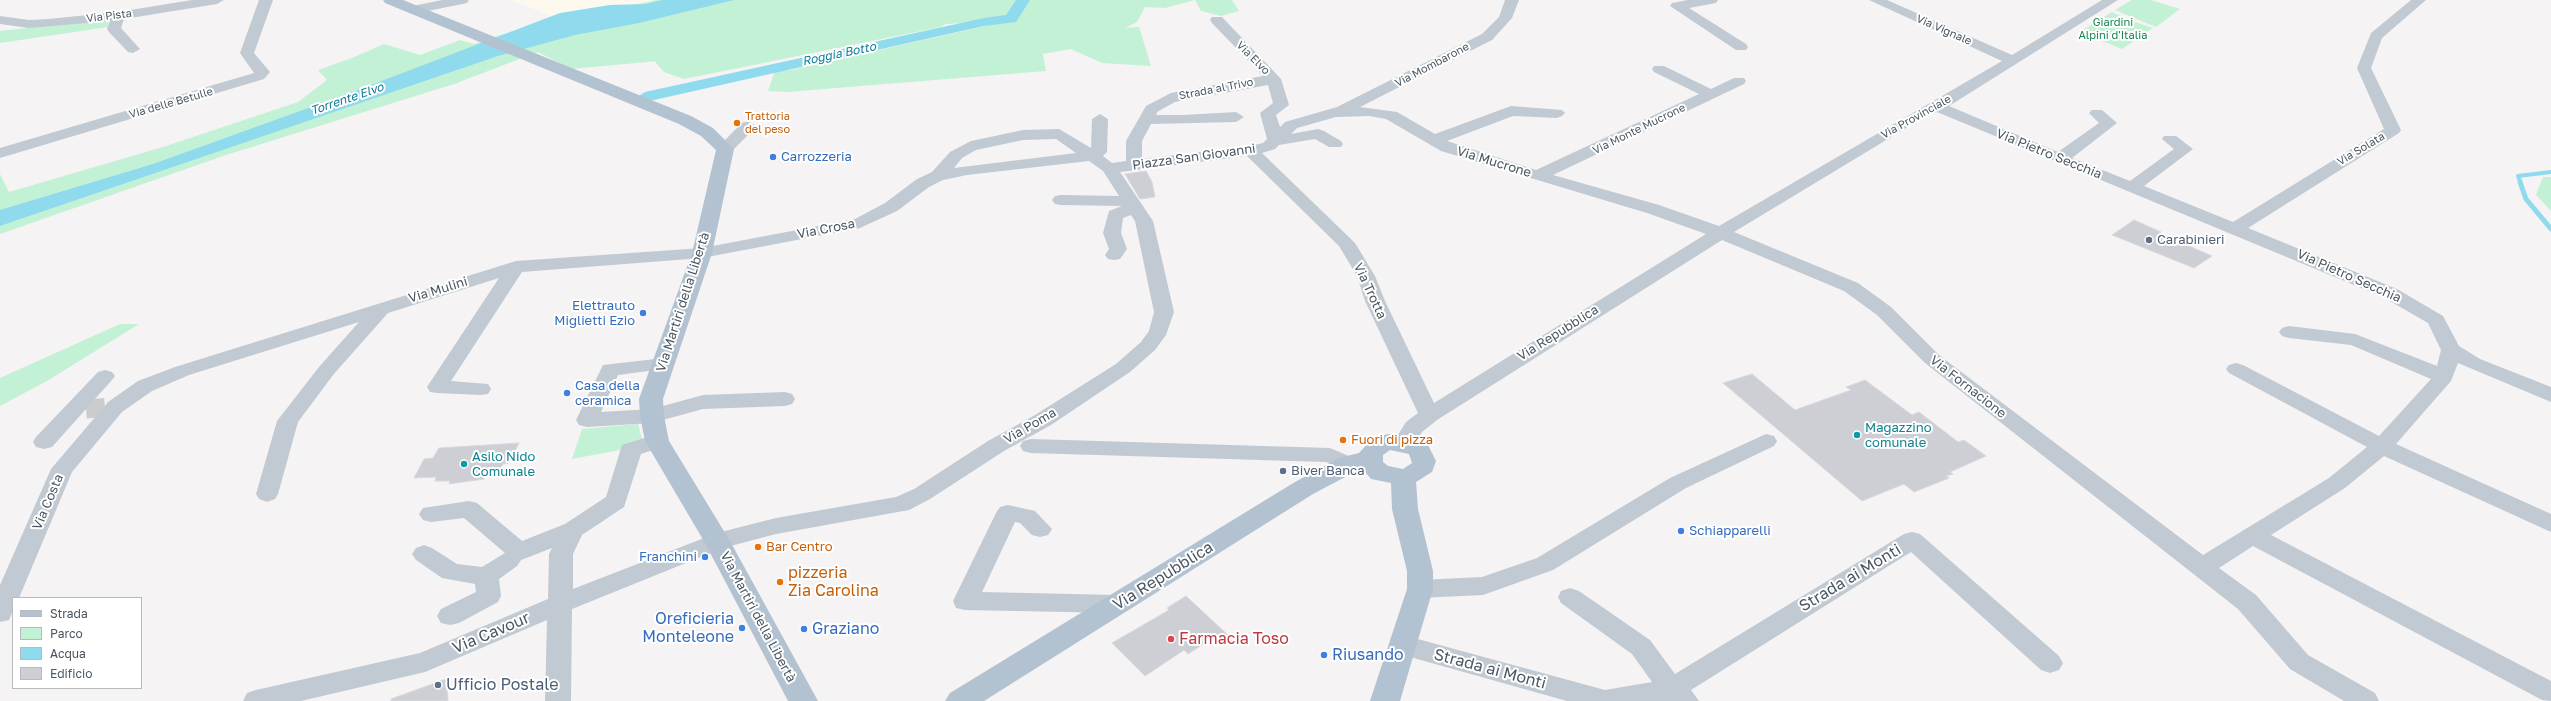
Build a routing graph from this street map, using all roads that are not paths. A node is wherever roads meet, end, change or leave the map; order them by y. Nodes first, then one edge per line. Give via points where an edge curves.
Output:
1 (217, 0) edge
2 (266, 0) edge
3 (390, 0) edge
4 (433, 0) edge
5 (462, 0) edge
6 (467, 0) edge
7 (1512, 0) edge
8 (1711, 0) edge
9 (1876, 0) edge
10 (2111, 0) edge
11 (2417, 0) edge
12 (414, 3) edge
13 (118, 16) junction
14 (1217, 20) dead end
15 (7, 21) edge
16 (449, 25) junction
17 (0, 29) edge
18 (1741, 47) dead end
19 (133, 49) dead end
20 (2012, 60) junction
21 (1659, 69) dead end
22 (1274, 79) junction
23 (1739, 81) dead end
24 (1710, 94) junction
25 (1937, 107) junction
26 (1335, 112) junction
27 (1557, 113) dead end
28 (2097, 113) dead end
29 (1236, 117) dead end
30 (1100, 119) dead end
31 (1145, 119) junction
32 (748, 126) dead end
33 (2170, 139) dead end
34 (1435, 140) junction
35 (1276, 141) junction
36 (1335, 144) dead end
37 (725, 149) junction
38 (1251, 151) junction
39 (0, 153) edge
40 (1092, 156) junction
41 (2060, 159) junction
42 (1134, 166) junction
43 (1109, 168) junction
44 (938, 176) junction
45 (1538, 176) junction
46 (2132, 187) junction
47 (1061, 200) dead end
48 (1132, 204) junction
49 (2236, 228) junction
50 (1721, 234) junction
51 (702, 253) junction
52 (1114, 255) dead end
53 (516, 267) junction
54 (384, 306) junction
55 (2289, 332) dead end
56 (2451, 350) junction
57 (664, 364) junction
58 (2236, 369) dead end
59 (182, 371) joint
60 (105, 376) dead end
61 (2444, 378) junction
62 (481, 389) dead end
63 (2551, 395) edge
64 (785, 399) dead end
65 (1429, 415) junction
66 (652, 416) junction
67 (1766, 440) dead end
68 (657, 441) junction
69 (44, 442) dead end
70 (1404, 442) junction
71 (1031, 446) dead end
72 (2382, 446) junction
73 (1359, 461) junction
74 (1403, 477) junction
75 (267, 494) dead end
76 (431, 514) dead end
77 (2551, 524) edge
78 (1040, 529) dead end
79 (573, 530) junction
80 (2254, 536) junction
81 (717, 541) junction
82 (424, 554) dead end
83 (509, 560) dead end
84 (2200, 568) junction
85 (486, 576) junction
86 (1420, 589) junction
87 (1570, 597) dead end
88 (560, 604) junction
89 (1117, 604) junction
90 (0, 613) edge
91 (450, 616) dead end
92 (1403, 644) junction
93 (2050, 664) dead end
94 (2551, 693) edge
95 (1679, 695) edge
96 (256, 701) edge
97 (558, 701) edge
98 (803, 701) edge
99 (960, 701) edge
100 (1385, 701) edge
101 (2366, 701) edge

1 - 13 street, Via Pista
2 - 39 street, Via delle Betulle via 247,52 263,72 259,76
3 - 12 main road
4 - 12 street
5 - 12 street
6 - 16 street via 452,15
7 - 26 street, Via Mombarone via 1505,18 1487,37 1391,87
8 - 18 street via 1677,6
9 - 20 street, Via Vignale
10 - 20 street, Via Provinciale
11 - 49 street, Via Solata via 2376,36 2364,68 2393,130
12 - 16 main road
13 - 15 street, Via Pista via 48,23
13 - 19 street via 114,29
14 - 22 street, Via Elvo
15 - 17 street
16 - 37 main road via 685,120 707,132
20 - 25 street, Via Provinciale
21 - 24 street
22 - 31 street, Strada al Trivo via 1171,98 1151,109
22 - 35 street, Via Elvo via 1281,105 1268,113
23 - 24 street, Via Monte Mucrone
24 - 45 street, Via Monte Mucrone
25 - 41 street, Via Pietro Secchia
25 - 50 street, Via Provinciale via 1921,113
26 - 34 street, Via Mucrone via 1369,111 1391,115
26 - 35 street, Via Mucrone via 1291,125
27 - 34 street via 1511,111
28 - 41 street via 2109,123
29 - 31 street
30 - 40 street via 1099,152
31 - 42 street, Strada al Trivo via 1134,141
32 - 37 street
33 - 46 street via 2185,149
34 - 45 street, Via Mucrone via 1447,148
35 - 36 street via 1318,134
35 - 38 street, Piazza San Giovanni via 1269,146
37 - 51 main road, Via Martiri della Libertà
38 - 42 street, Piazza San Giovanni
38 - 65 street, Via Trotta via 1346,243 1366,276 1375,301
40 - 43 street, Via Crosa
40 - 44 street, Via Crosa via 967,170
40 - 44 street, Via Crosa via 1059,134 1023,135 971,146 956,155
41 - 46 street, Via Pietro Secchia
42 - 43 street, Piazza San Giovanni
43 - 48 street, Via Poma
44 - 51 street, Via Crosa via 923,183 891,208 860,223
45 - 50 street, Via Mucrone via 1653,209
46 - 49 street, Via Pietro Secchia
47 - 48 street
48 - 52 street via 1115,215 1112,233 1118,249
48 - 81 street, Via Poma via 1144,221 1164,312 1160,331 1148,346 1123,368 1043,420 996,446 922,494 901,504 776,526
49 - 56 street, Via Pietro Secchia via 2390,292 2436,320
50 - 65 street, Via Repubblica via 1658,270
50 - 84 street, Via Fornacione via 1851,287 1884,311 1932,359
51 - 53 street, Via Mulini
51 - 57 main road, Via Martiri della Libertà
53 - 54 street, Via Mulini
53 - 62 street via 437,387
54 - 59 street, Via Mulini
54 - 75 street via 326,371 288,421
55 - 61 street via 2355,340
56 - 61 street
56 - 63 street via 2473,363
57 - 66 main road, Via Martiri della Libertà via 651,399
57 - 66 street via 610,369 586,420
58 - 72 street
59 - 90 street, Via Costa via 145,386 112,407 62,469
60 - 69 street via 79,409
61 - 72 street
64 - 66 street via 703,398
65 - 70 street, Via Repubblica via 1414,427
66 - 68 main road, Via Martiri della Libertà
67 - 86 street via 1678,483 1544,564 1483,586
68 - 79 street via 630,450 630,460 616,501
68 - 81 main road, Via Martiri della Libertà
70 - 73 main road via 1380,444
70 - 74 main road via 1418,449 1424,461 1418,472
71 - 73 street via 1330,455
72 - 77 street
72 - 80 street via 2337,483
73 - 74 main road via 1380,473
73 - 89 main road, Via Repubblica via 1304,488
74 - 86 main road via 1405,509 1420,571
76 - 79 street via 469,509 519,552
78 - 89 street via 1026,517 1008,513 965,601
79 - 88 street via 561,554
80 - 84 street
80 - 94 street
81 - 88 street, Via Cavour
81 - 98 main road, Via Martiri della Libertà
82 - 85 street via 451,572
83 - 85 street
84 - 101 street via 2247,602 2299,662
85 - 91 street via 489,596
86 - 92 main road
87 - 95 street via 1641,647
88 - 96 street, Via Cavour via 425,662
88 - 97 street
89 - 99 main road, Via Repubblica
92 - 95 street, Strada ai Monti via 1605,701
92 - 100 main road
93 - 95 street, Strada ai Monti via 1912,540

